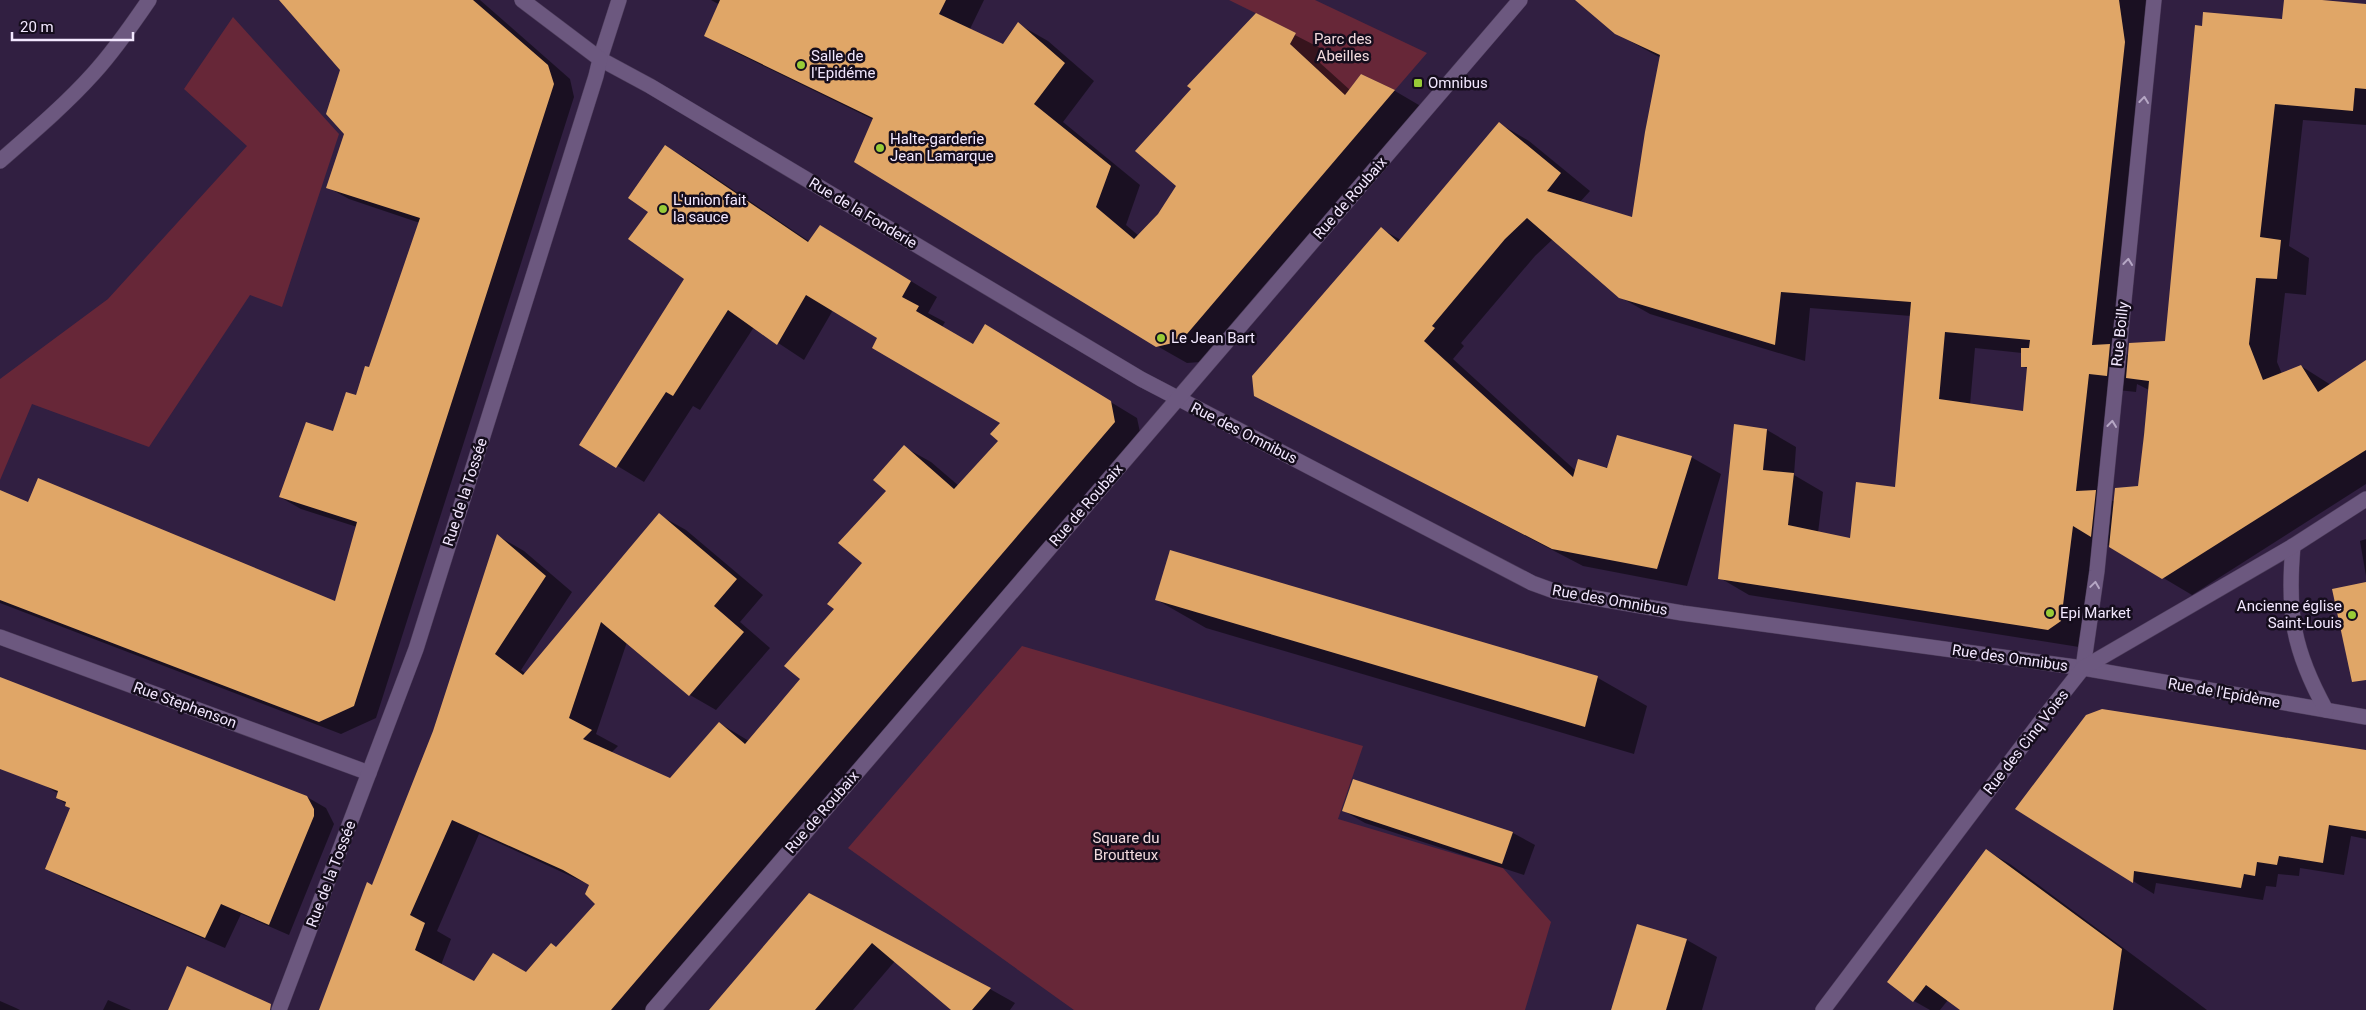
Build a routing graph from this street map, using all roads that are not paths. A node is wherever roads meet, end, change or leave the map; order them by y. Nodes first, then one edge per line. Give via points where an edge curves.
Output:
1 (149, 0) edge
2 (522, 0) edge
3 (619, 0) edge
4 (1520, 0) edge
5 (2154, 0) edge
6 (600, 59) junction
7 (0, 161) edge
8 (1178, 399) junction
9 (2366, 499) edge
10 (2293, 546) junction
11 (0, 637) edge
12 (2083, 668) junction
13 (2326, 710) junction
14 (2366, 717) edge
15 (370, 773) junction
16 (279, 1010) edge
17 (653, 1010) edge
18 (1824, 1010) edge

1 - 7 street via 88,80
2 - 6 street
3 - 6 street
4 - 8 street, Rue de Roubaix
12 -> 5 street, Rue Boilly via 2097,570
6 - 8 street, Rue de la Fonderie
6 - 15 street, Rue de la Tossée via 416,649
8 - 12 street, Rue des Omnibus via 1511,574 1554,591
8 - 17 street, Rue de Roubaix
9 - 10 street, Rue des Cinq Voies
10 - 12 street, Rue des Cinq Voies
10 - 13 street via 2290,604 2294,627 2307,671
11 - 15 street, Rue Stephenson
12 - 13 street, Rue de l'Epidème
12 - 18 street, Rue des Cinq Voies
13 - 14 street, Rue de l'Epidème
15 - 16 street, Rue de la Tossée

